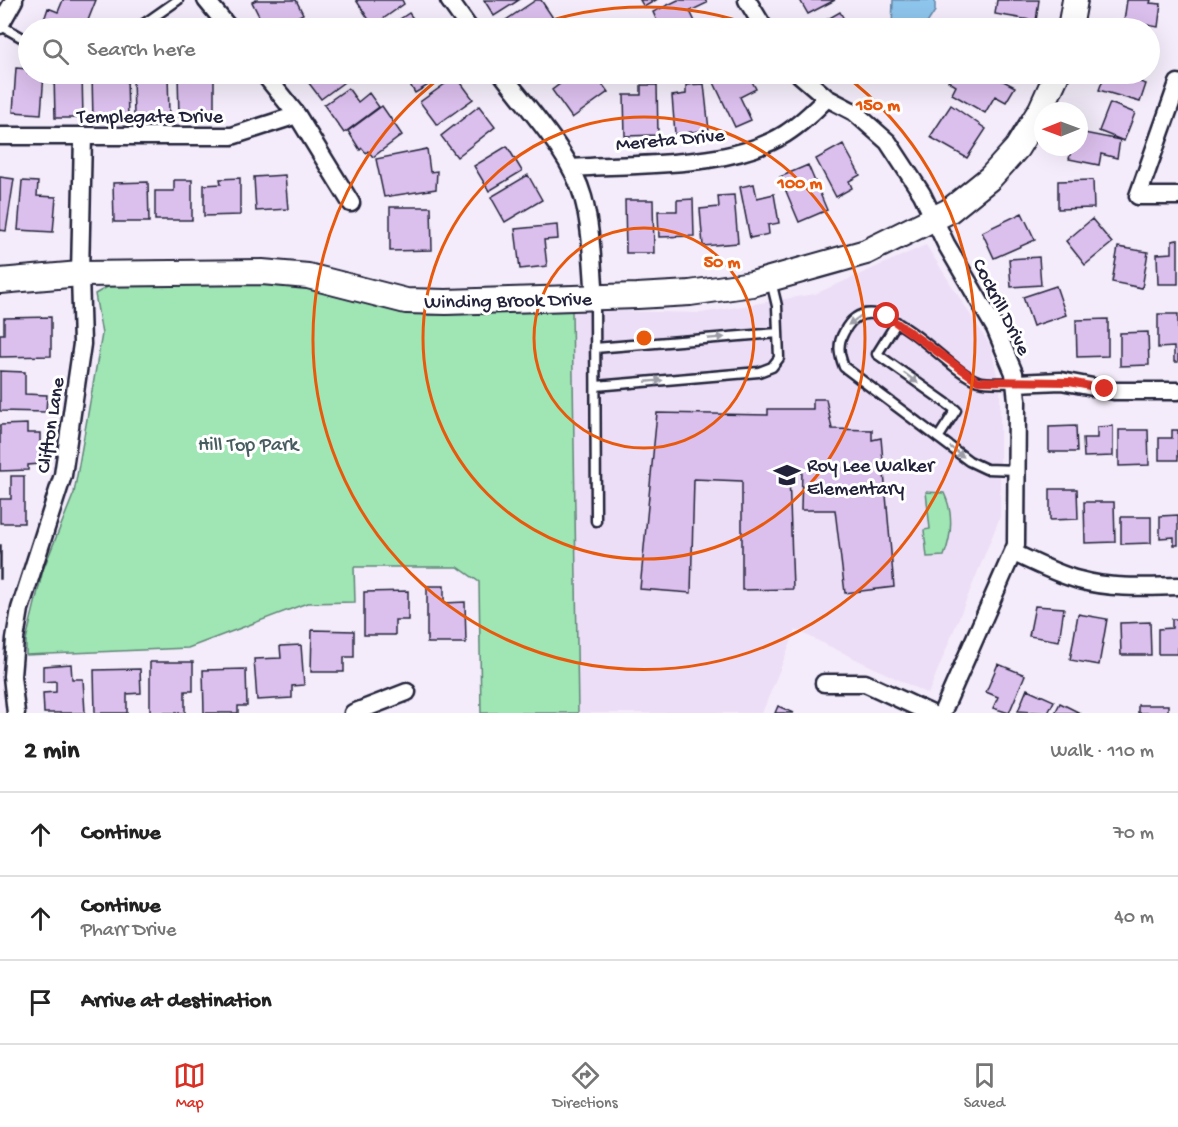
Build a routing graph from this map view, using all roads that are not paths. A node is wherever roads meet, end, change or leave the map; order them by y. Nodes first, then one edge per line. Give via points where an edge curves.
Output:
1 (14, 0) edge
2 (178, 0) edge
3 (206, 0) edge
4 (448, 0) edge
5 (747, 0) edge
6 (1075, 0) edge
7 (152, 18) edge
8 (221, 18) edge
9 (462, 18) edge
10 (758, 18) edge
11 (1072, 18) edge
12 (0, 25) edge
13 (18, 35) edge
14 (1178, 83) edge
15 (272, 84) edge
16 (509, 84) edge
17 (810, 84) edge
18 (1052, 84) edge
19 (827, 98) junction
20 (297, 115) junction
21 (0, 136) edge
22 (83, 136) junction
23 (572, 168) junction
24 (1178, 196) edge
25 (351, 203) dead end
26 (935, 220) junction
27 (80, 274) junction
28 (770, 279) junction
29 (0, 281) edge
30 (595, 298) junction
31 (897, 322) junction
32 (778, 333) junction
33 (595, 348) junction
34 (1016, 383) junction
35 (596, 386) junction
36 (1178, 391) edge
37 (938, 438) junction
38 (1018, 471) junction
39 (596, 521) dead end
40 (1014, 554) junction
41 (1178, 586) edge
42 (824, 683) dead end
43 (407, 692) dead end
44 (16, 713) edge
45 (353, 713) edge
46 (930, 713) edge
47 (942, 713) edge

1 - 12 street
2 - 7 lane
3 - 8 street
4 - 9 street
5 - 10 street
6 - 11 street
12 - 13 lane
14 - 24 street via 1138,196
15 - 20 street
16 - 23 street
17 - 19 street, Cockrill Drive
18 - 26 street, Winding Brook Drive via 1029,130 1005,162 975,192
19 - 23 street, Mereta Drive via 783,135 744,152 710,160
19 - 26 street, Cockrill Drive via 854,112 888,142
20 - 22 street, Templegate Drive via 232,136
20 - 25 street
21 - 22 street, Templegate Drive
22 - 27 street, Clifton Lane
23 - 30 street via 583,196 590,232
26 - 28 street, Winding Brook Drive via 866,252
26 - 34 street, Cockrill Drive via 1001,340
27 - 29 street, Winding Brook Drive
27 - 30 street, Winding Brook Drive via 273,273 308,276 406,301
27 - 44 street, Clifton Lane via 82,345 72,423 63,476 20,609 12,676
28 - 30 street, Winding Brook Drive via 690,293
28 - 32 lane
30 - 33 lane
31 - 34 lane via 978,381
31 -> 37 lane via 877,354 956,411
31 -> 37 lane via 874,313 855,318 841,337 839,356 844,367
33 -> 32 lane
35 -> 32 lane via 759,372 772,367 779,358
33 - 35 lane
34 - 36 street via 1061,381 1114,391
34 - 38 street, Cockrill Drive
35 - 39 lane
37 -> 38 lane via 986,469
38 - 40 street, Cockrill Drive
40 - 41 street via 1090,583
40 - 47 street, Cockrill Drive
42 - 46 street via 865,683
43 - 45 street

